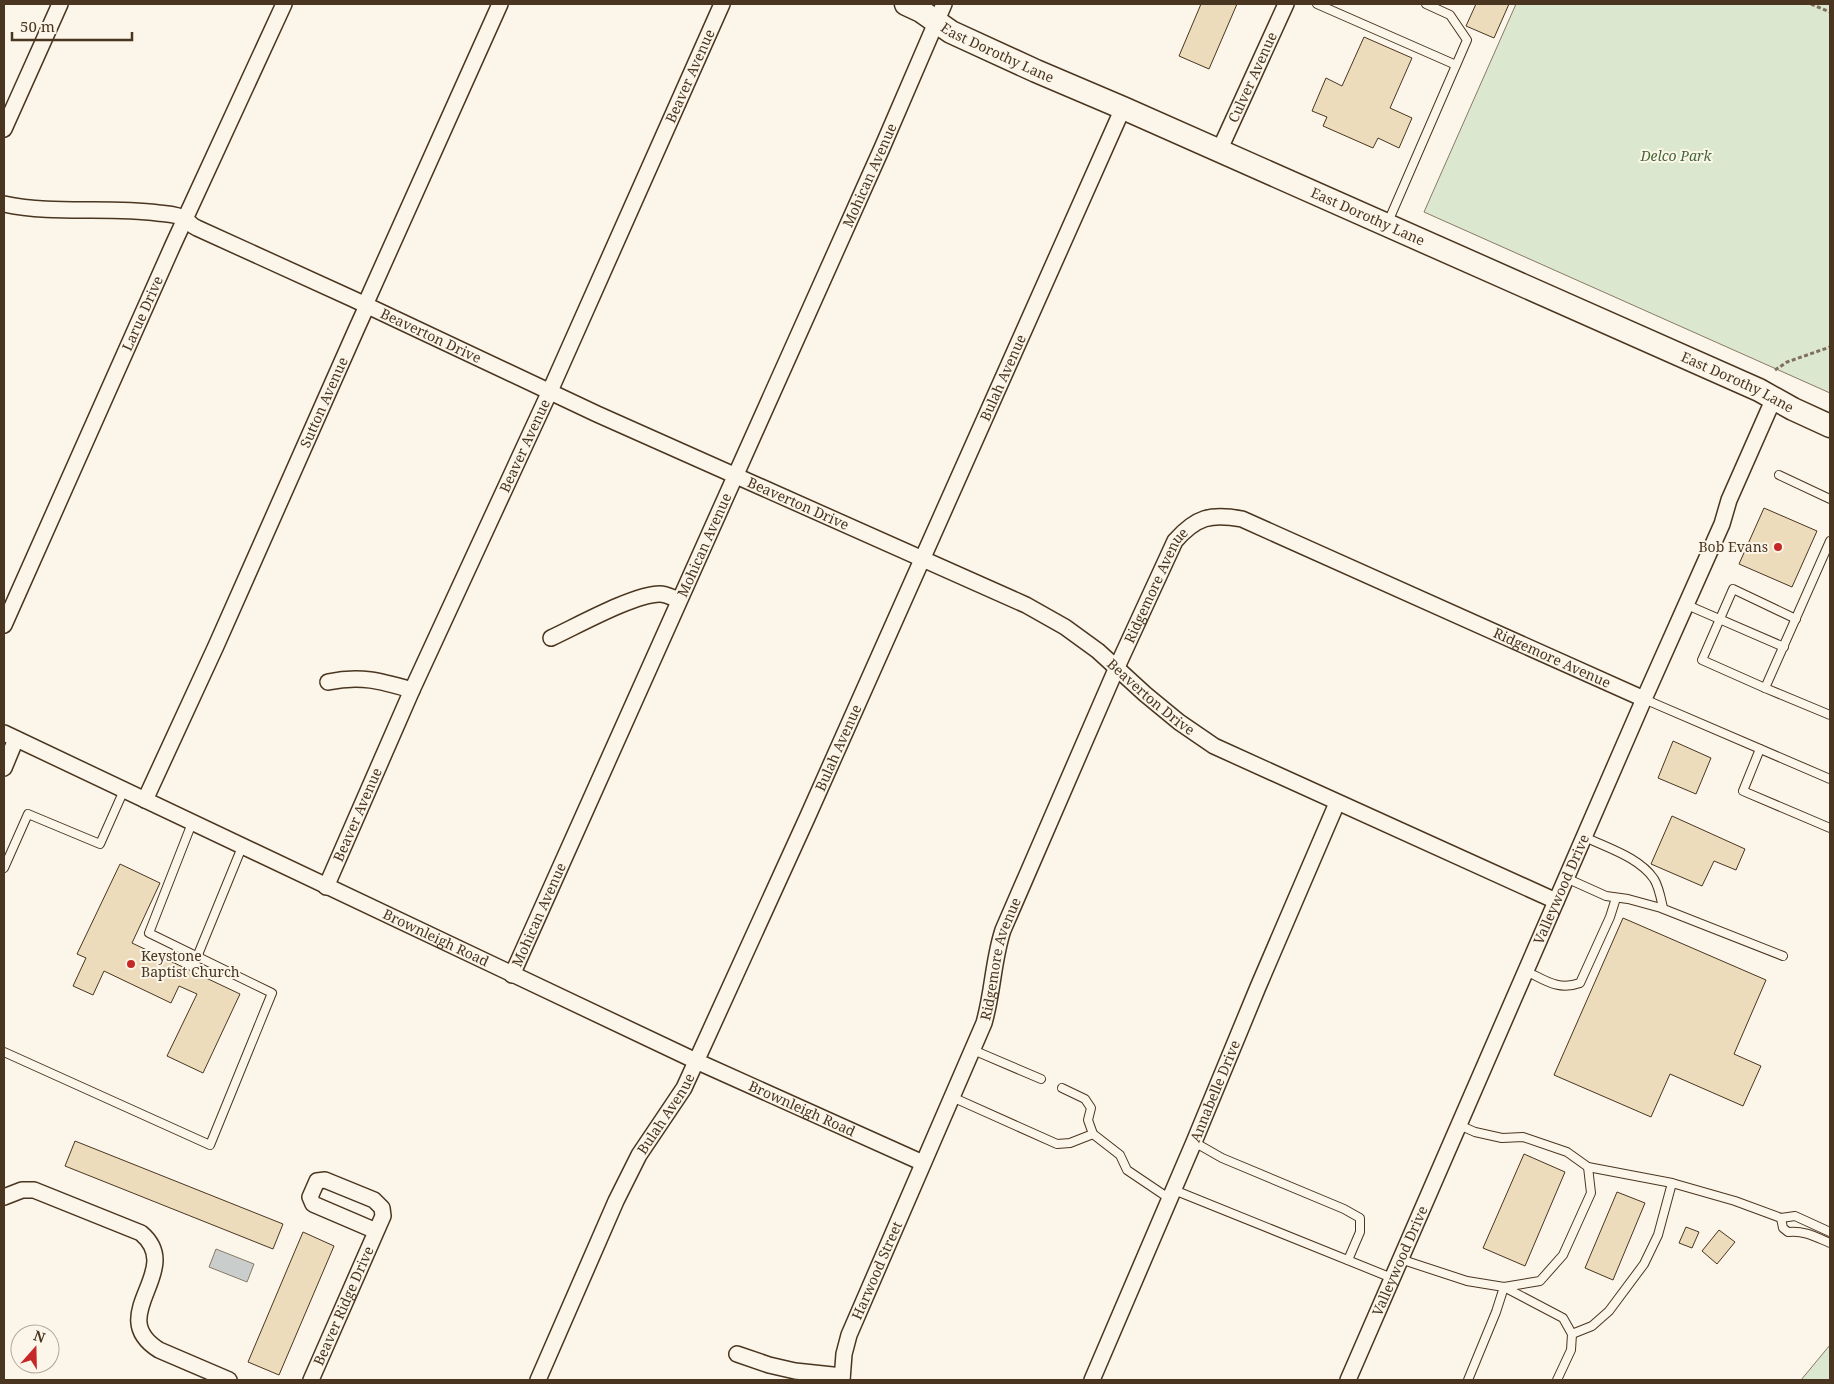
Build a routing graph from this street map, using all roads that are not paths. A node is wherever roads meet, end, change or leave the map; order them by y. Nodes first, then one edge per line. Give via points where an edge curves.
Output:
1 (60, 4) edge
2 (284, 4) edge
3 (500, 4) edge
4 (722, 4) edge
5 (906, 4) edge
6 (1286, 4) edge
7 (1317, 4) edge
8 (1426, 4) edge
9 (940, 13) edge
10 (1456, 65) junction
11 (1124, 108) junction
12 (4, 129) edge
13 (1219, 151) junction
14 (4, 204) edge
15 (185, 219) junction
16 (1387, 224) junction
17 (365, 305) junction
18 (550, 391) junction
19 (1774, 398) junction
20 (1830, 426) edge
21 (735, 475) junction
22 (1779, 475) dead end
23 (1830, 499) edge
24 (1830, 541) edge
25 (923, 559) junction
26 (679, 600) junction
27 (1687, 605) junction
28 (1719, 619) junction
29 (1796, 619) junction
30 (4, 625) edge
31 (551, 638) dead end
32 (1784, 647) junction
33 (1118, 667) junction
34 (328, 682) dead end
35 (1766, 688) junction
36 (412, 690) junction
37 (1644, 699) junction
38 (1830, 715) edge
39 (10, 736) edge
40 (1760, 749) junction
41 (4, 768) edge
42 (1830, 779) edge
43 (124, 790) junction
44 (145, 800) junction
45 (1337, 803) junction
46 (192, 822) junction
47 (1830, 828) edge
48 (1584, 837) junction
49 (242, 847) junction
50 (4, 868) edge
51 (1566, 878) junction
52 (326, 887) junction
53 (1616, 898) junction
54 (1556, 901) junction
55 (1663, 908) junction
56 (1783, 956) dead end
57 (197, 957) junction
58 (1526, 971) junction
59 (512, 975) junction
60 (973, 1050) junction
61 (4, 1052) edge
62 (696, 1062) junction
63 (1042, 1079) dead end
64 (1062, 1088) dead end
65 (952, 1097) junction
66 (1459, 1125) junction
67 (1093, 1134) junction
68 (1194, 1142) junction
69 (923, 1163) junction
70 (1588, 1167) junction
71 (1672, 1183) junction
72 (1172, 1194) junction
73 (4, 1197) edge
74 (1781, 1218) junction
75 (376, 1232) junction
76 (1830, 1232) edge
77 (1830, 1243) edge
78 (1400, 1259) junction
79 (1348, 1260) junction
80 (1392, 1278) junction
81 (1504, 1287) junction
82 (1572, 1334) junction
83 (737, 1354) dead end
84 (842, 1378) edge
85 (225, 1379) edge
86 (311, 1380) edge
87 (538, 1380) edge
88 (1092, 1380) edge
89 (1348, 1380) edge
90 (1468, 1380) edge
91 (1558, 1380) edge

1 - 12 street
2 - 15 street, Larue Drive
3 - 17 street, Sutton Avenue
4 - 18 street, Beaver Avenue
5 - 9 main road, East Dorothy Lane
6 - 13 street, Culver Avenue
7 - 10 lane
8 - 10 lane via 1450,15 1468,40
9 - 11 main road, East Dorothy Lane via 951,32
9 - 21 street, Mohican Avenue
10 - 16 lane
11 - 13 main road, East Dorothy Lane
11 - 25 street, Bulah Avenue
13 - 16 main road, East Dorothy Lane
14 - 15 street, Beaverton Drive via 53,210 136,210
15 - 17 street, Beaverton Drive via 190,225
15 - 30 street, Larue Drive
16 - 19 main road, East Dorothy Lane
17 - 18 street, Beaverton Drive
17 - 44 street, Sutton Avenue via 337,375
18 - 21 street, Beaverton Drive
18 - 36 street, Beaver Avenue
19 - 20 main road, East Dorothy Lane
19 - 27 street, Valleywood Drive
21 - 25 street, Beaverton Drive
21 - 26 street, Mohican Avenue
22 - 23 lane
24 - 29 lane
25 - 33 street, Beaverton Drive via 1026,606 1092,646
25 - 62 street, Bulah Avenue
26 - 31 street via 661,594 643,597
26 - 59 street, Mohican Avenue
27 - 28 lane
27 - 37 street, Valleywood Drive
28 - 29 lane via 1732,590
28 - 32 lane
28 - 35 lane via 1702,660
29 - 32 lane
32 - 35 lane
33 - 37 street, Ridgemore Avenue via 1175,541 1186,528 1199,520 1227,516
33 - 45 street, Beaverton Drive via 1145,694 1214,746
33 - 60 street, Ridgemore Avenue via 1003,930 990,1002
34 - 36 street via 348,678 380,681
35 - 38 lane
36 - 52 street, Beaver Avenue
37 - 40 lane
37 - 48 street, Valleywood Drive
39 - 41 street
39 - 43 street, Brownleigh Road
40 - 42 lane
40 - 47 lane via 1743,791
43 - 44 street, Brownleigh Road
43 - 50 lane via 100,844 28,814
44 - 46 street, Brownleigh Road
45 - 54 street, Beaverton Drive
45 - 68 street, Annabelle Drive
46 - 49 street, Brownleigh Road
46 - 57 lane via 149,933
48 - 51 street, Valleywood Drive
48 - 55 lane via 1644,868 1654,880
49 - 52 street, Brownleigh Road
49 - 57 lane
51 - 53 lane
51 - 54 street, Valleywood Drive
52 - 59 street, Brownleigh Road
53 - 55 lane
53 - 58 lane via 1580,983 1568,987 1555,985
54 - 58 street, Valleywood Drive
55 - 56 lane
57 - 61 lane via 272,993 210,1145
58 - 66 street, Valleywood Drive
59 - 62 street, Brownleigh Road
60 - 63 lane
60 - 65 street, Ridgemore Avenue
62 - 69 street, Brownleigh Road
62 - 87 street, Bulah Avenue via 684,1088 639,1155 616,1201
64 - 67 lane via 1085,1099 1091,1108 1088,1120
65 - 67 lane via 1056,1144 1070,1143
65 - 69 street, Ridgemore Avenue
66 - 70 lane via 1502,1138 1523,1137 1567,1152
66 - 78 street, Valleywood Drive
67 - 72 lane via 1120,1155 1127,1170
68 - 72 street, Annabelle Drive
68 - 79 lane via 1222,1158 1360,1218 1360,1232
69 - 84 street, Harwood Street via 849,1336
70 - 71 lane
70 - 81 lane via 1591,1193 1563,1255 1540,1281
71 - 74 lane
71 - 82 lane via 1658,1235 1644,1264 1609,1311 1592,1326
72 - 79 lane
72 - 88 street, Annabelle Drive
73 - 85 street via 22,1190 34,1190 141,1233 150,1240 156,1261 138,1313 143,1336 160,1350
74 - 76 lane via 1795,1216
74 - 77 lane via 1783,1228 1788,1232 1806,1233
75 - 75 street, Beaver Ridge Drive via 383,1216 382,1208 374,1200 325,1180 317,1181 310,1197 313,1204
75 - 86 street, Beaver Ridge Drive
78 - 80 street, Valleywood Drive
78 - 81 lane via 1467,1281
79 - 80 lane
80 - 89 street, Valleywood Drive
81 - 82 lane via 1563,1318
81 - 90 lane
82 - 91 lane via 1571,1350
83 - 84 street via 769,1365

